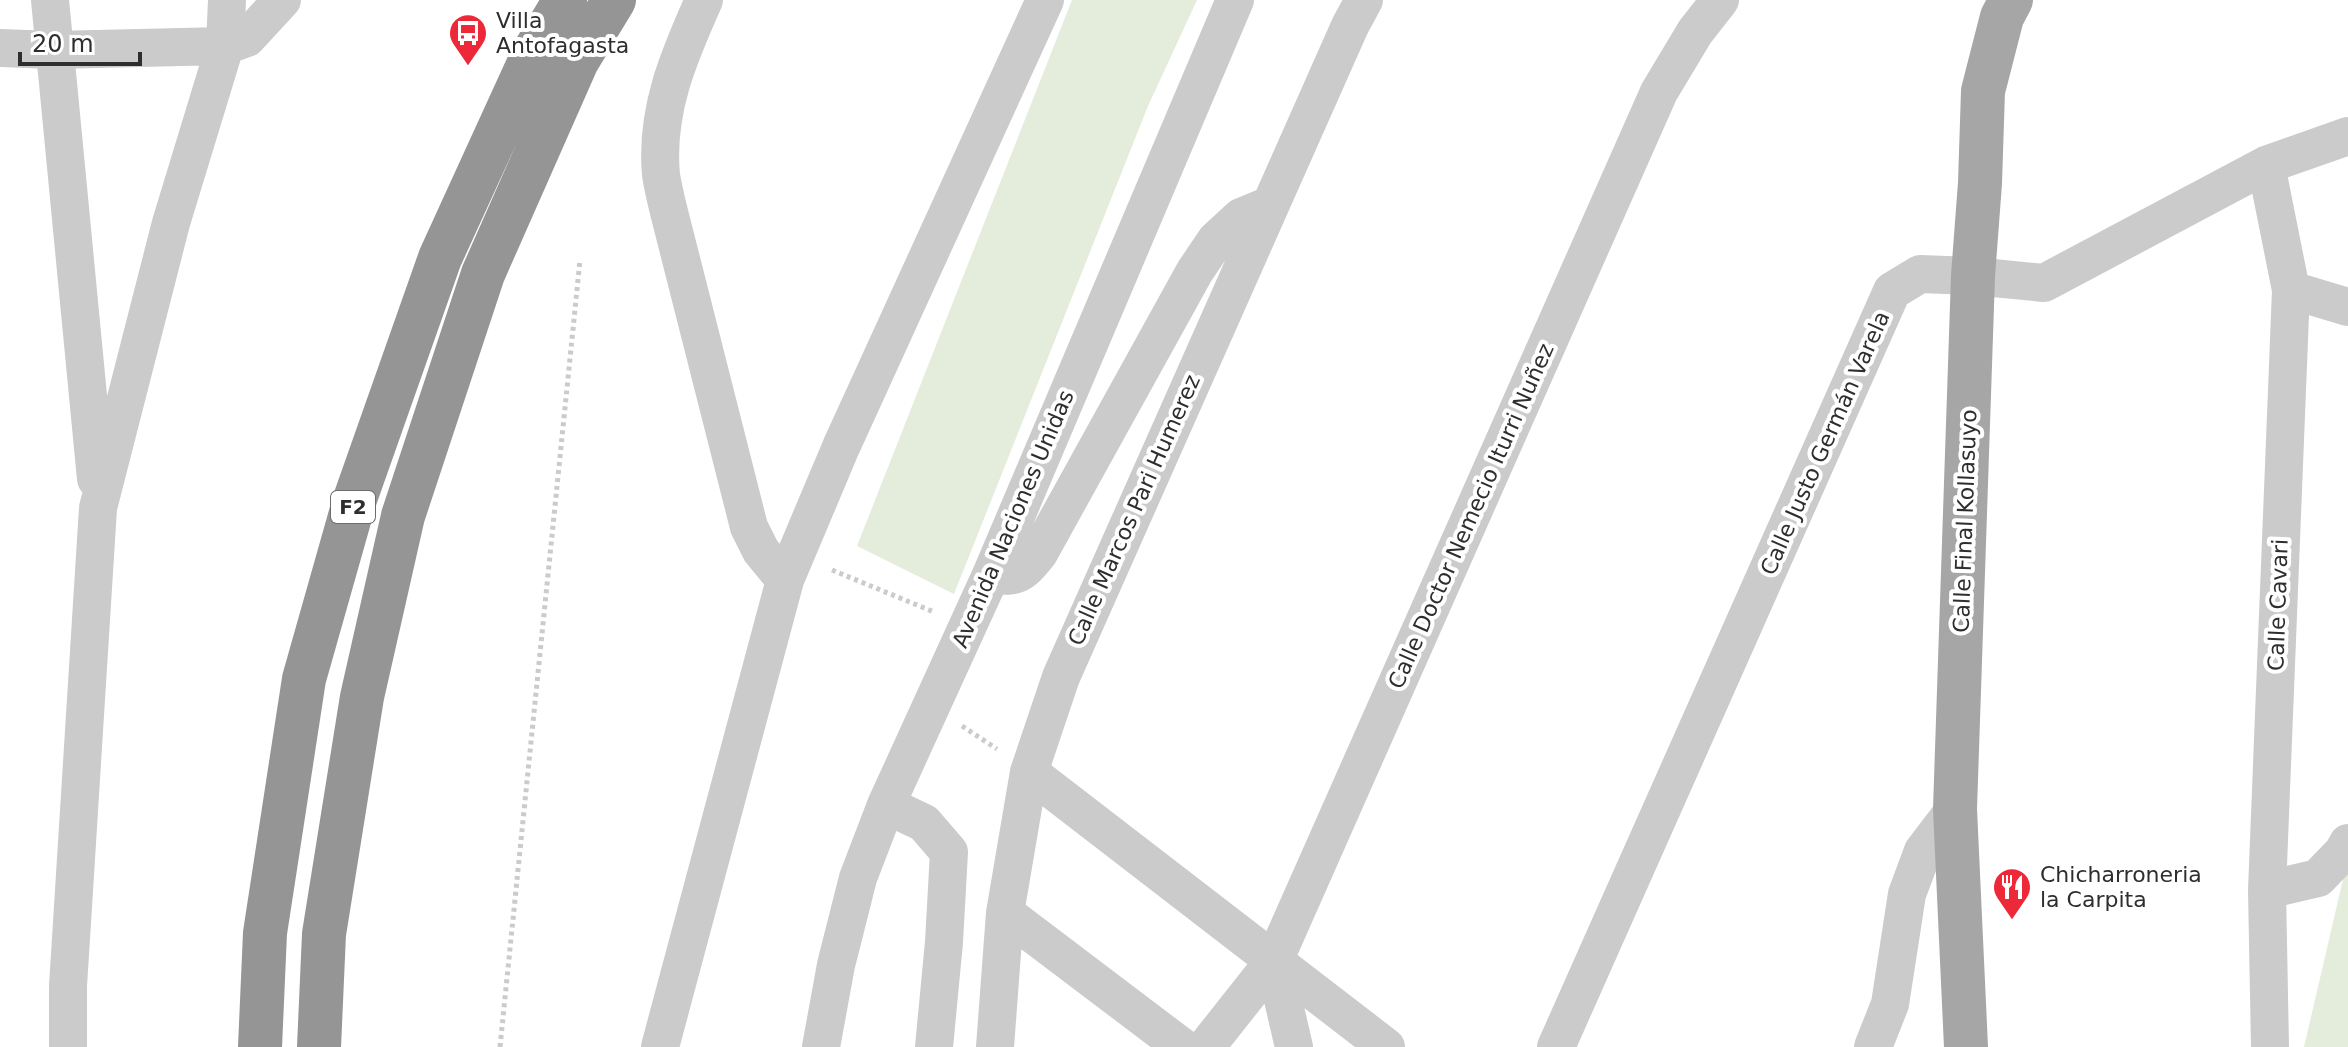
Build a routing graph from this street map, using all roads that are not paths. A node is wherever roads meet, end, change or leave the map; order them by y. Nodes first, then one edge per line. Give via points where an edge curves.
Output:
1 (50, 0) edge
2 (227, 0) edge
3 (282, 0) edge
4 (565, 0) edge
5 (614, 0) edge
6 (704, 0) edge
7 (1045, 0) edge
8 (1235, 0) edge
9 (1364, 0) edge
10 (1720, 0) edge
11 (2011, 0) edge
12 (225, 46) junction
13 (0, 48) edge
14 (53, 50) junction
15 (2348, 136) edge
16 (2266, 165) junction
17 (1270, 205) junction
18 (1973, 276) junction
19 (2291, 290) junction
20 (2348, 307) edge
21 (98, 508) junction
22 (791, 568) junction
23 (991, 575) junction
24 (1029, 772) junction
25 (886, 805) junction
26 (1955, 809) junction
27 (2348, 843) edge
28 (2267, 890) junction
29 (1005, 913) junction
30 (1274, 961) junction
31 (68, 1047) edge
32 (260, 1047) edge
33 (319, 1047) edge
34 (660, 1047) edge
35 (821, 1047) edge
36 (934, 1047) edge
37 (995, 1047) edge
38 (1182, 1047) edge
39 (1206, 1047) edge
40 (1294, 1047) edge
41 (1386, 1047) edge
42 (1556, 1047) edge
43 (1873, 1047) edge
44 (1966, 1047) edge
45 (2270, 1047) edge

1 - 14 street
2 - 12 street
3 - 12 street via 247,38
4 - 32 highway, F2 via 535,50 440,258 355,499 304,679 265,933
5 - 33 highway, F2 via 577,61 483,274 403,516 362,697 324,934
6 - 22 street via 665,98 661,174 749,527 761,551
7 - 22 street
8 - 23 street, Avenida Naciones Unidas
9 - 17 street, Calle Marcos Pari Humerez
10 - 30 street, Calle Doctor Nemecio Iturri Nuñez via 1659,92
11 - 18 main road, Calle Final Kollasuyo via 1983,91
12 - 14 street
12 - 21 street via 171,223
13 - 14 street
14 - 21 street
15 - 16 street, Calle Justo Germán Varela
16 - 18 street, Calle Justo Germán Varela via 2044,283
16 - 19 street, Calle Cavari
17 - 23 street via 1241,217 1216,240 1195,271 1039,553 1022,574
17 - 24 street, Calle Marcos Pari Humerez via 1061,677
18 - 26 main road, Calle Final Kollasuyo
18 - 42 street, Calle Justo Germán Varela via 1920,274 1892,291
19 - 20 street
19 - 28 street, Calle Cavari
21 - 31 street
22 - 34 street
23 - 25 street, Avenida Naciones Unidas
24 - 29 street, Calle Marcos Pari Humerez
24 - 30 street
25 - 35 street, Avenida Naciones Unidas via 858,878
25 - 36 street via 924,823 949,852
26 - 43 street via 1923,851 1907,894 1890,1004
26 - 44 main road, Calle Final Kollasuyo
27 - 28 street via 2318,878
28 - 45 street, Calle Cavari
29 - 37 street, Calle Marcos Pari Humerez
29 - 38 street
30 - 39 street, Calle Doctor Nemecio Iturri Nuñez
30 - 40 street
30 - 41 street

